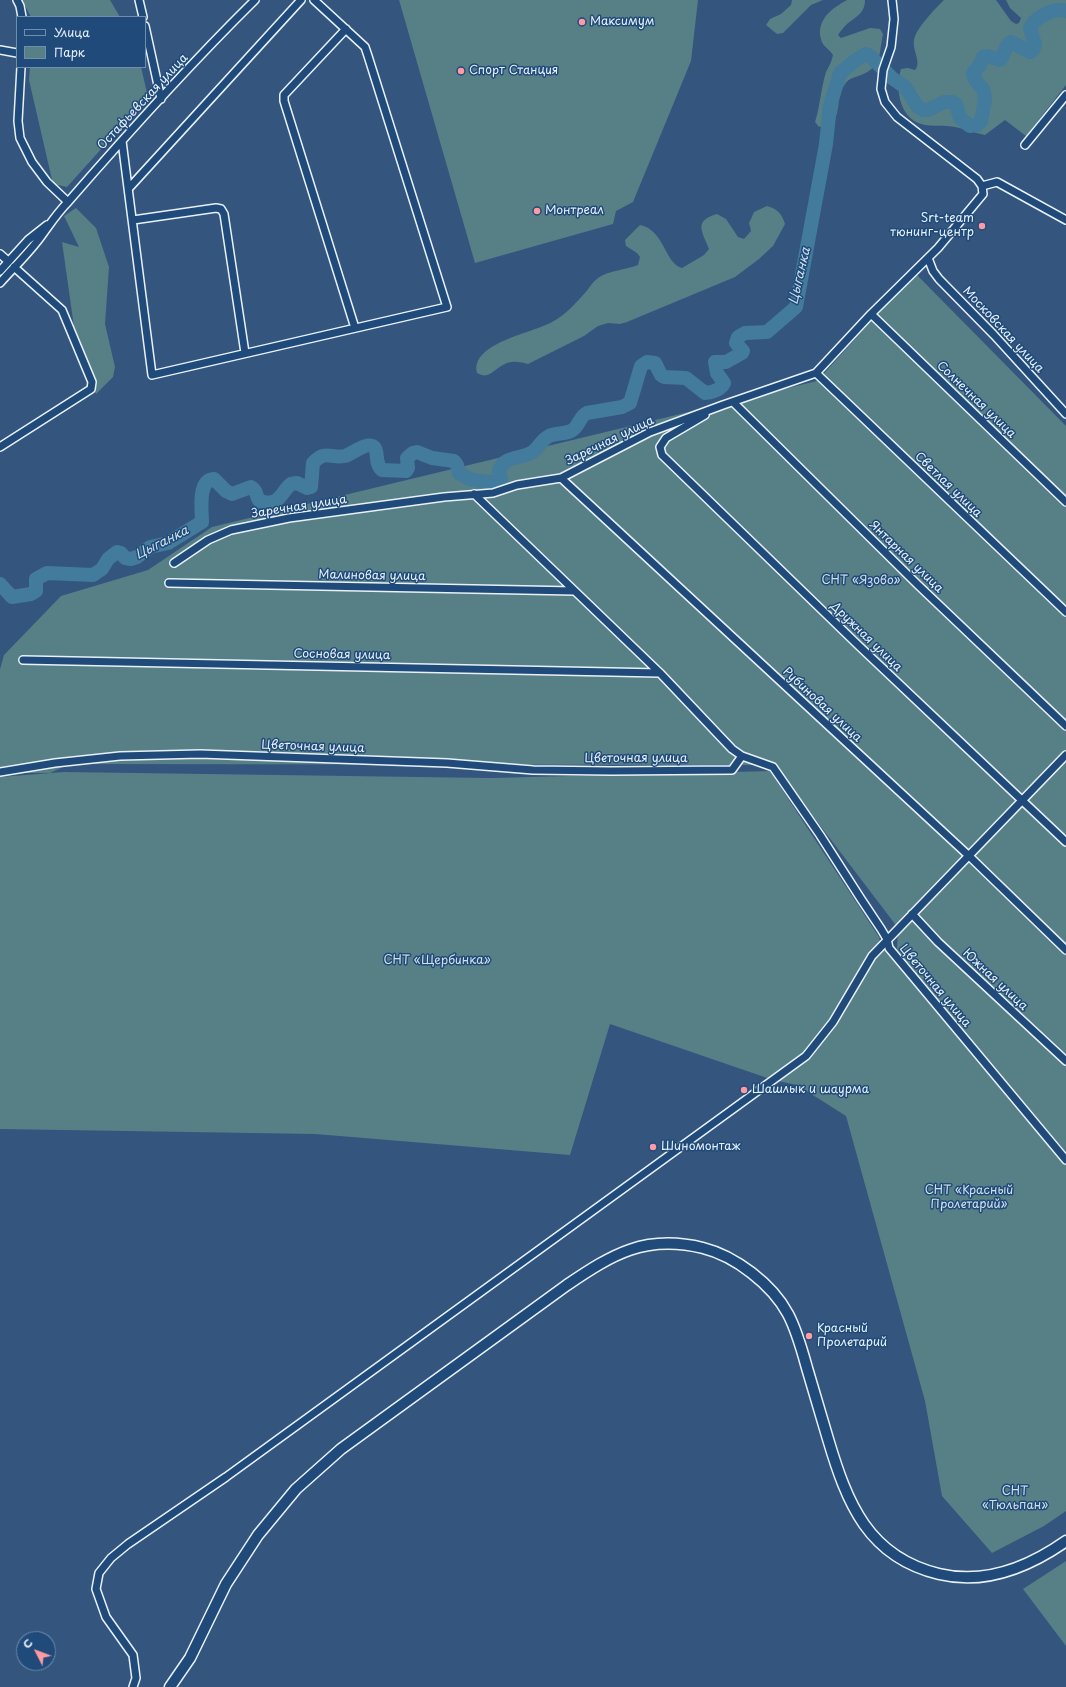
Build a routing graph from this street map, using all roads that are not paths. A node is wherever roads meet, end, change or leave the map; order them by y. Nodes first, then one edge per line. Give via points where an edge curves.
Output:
1 (16, 0) edge
2 (139, 0) edge
3 (255, 0) edge
4 (301, 0) edge
5 (314, 0) edge
6 (892, 0) edge
7 (22, 16) edge
8 (143, 16) edge
9 (346, 29) junction
10 (146, 31) edge
11 (0, 50) edge
12 (16, 53) edge
13 (21, 68) edge
14 (1066, 95) edge
15 (161, 99) junction
16 (122, 141) junction
17 (1025, 146) dead end
18 (982, 186) junction
19 (129, 188) junction
20 (68, 202) junction
21 (133, 220) junction
22 (1066, 220) edge
23 (50, 222) junction
24 (0, 254) edge
25 (928, 258) junction
26 (8, 261) junction
27 (14, 267) junction
28 (0, 270) edge
29 (0, 283) edge
30 (871, 314) junction
31 (355, 328) junction
32 (245, 353) junction
33 (816, 373) junction
34 (733, 402) junction
35 (722, 405) junction
36 (1066, 414) edge
37 (0, 447) edge
38 (561, 478) junction
39 (474, 494) junction
40 (1066, 502) edge
41 (174, 563) dead end
42 (169, 583) dead end
43 (574, 591) junction
44 (1066, 612) edge
45 (23, 660) dead end
46 (660, 673) junction
47 (1066, 726) edge
48 (1066, 755) edge
49 (742, 756) junction
50 (0, 772) edge
51 (1022, 799) junction
52 (1066, 842) edge
53 (968, 855) junction
54 (912, 914) junction
55 (887, 939) junction
56 (1066, 950) edge
57 (1066, 1061) edge
58 (1066, 1160) edge
59 (1066, 1541) edge
60 (133, 1687) edge
61 (170, 1687) edge

1 - 7 street
2 - 8 street
3 - 15 street, Остафьевская улица
4 - 19 street
5 - 9 street
6 - 18 street via 894,19 891,48 881,89 885,102 897,117 967,170
9 - 31 street via 284,95 284,101
9 - 31 street via 365,47 446,307
10 - 15 street
11 - 12 street
13 - 20 street via 18,121 20,138 32,162 47,182
14 - 17 street
15 - 16 street, Остафьевская улица
16 - 19 street
16 - 20 street, Остафьевская улица
18 - 22 street via 997,182
18 - 25 street, Заречная улица via 983,194
19 - 21 street
20 - 23 street, Остафьевская улица
21 - 32 street via 221,209 224,214
21 - 32 street via 152,375
23 - 26 street, Остафьевская улица
23 - 27 street, Остафьевская улица
24 - 26 street
25 - 30 street, Заречная улица
25 - 36 street, Московская улица via 939,279
26 - 28 street, Остафьевская улица
27 - 29 street, Остафьевская улица
27 - 37 street via 62,310 92,382 91,389
30 - 33 street, Заречная улица
30 - 40 street, Солнечная улица
31 - 32 street
33 - 34 street, Заречная улица
33 - 44 street, Светлая улица
34 - 35 street, Заречная улица
34 - 47 street, Янтарная улица via 918,585
35 - 38 street, Заречная улица via 650,432
35 - 51 street, Дружная улица via 666,438 660,447 662,455
38 - 39 street, Заречная улица via 517,485 493,493
38 - 53 street, Рубиновая улица
39 - 41 street, Заречная улица via 289,518 231,530 208,540
39 - 43 street
42 - 43 street, Малиновая улица
43 - 46 street
45 - 46 street, Сосновая улица
46 - 49 street via 732,749
48 - 51 street
49 - 50 street, Цветочная улица via 732,770 533,770 200,754 120,756
49 - 55 street, Цветочная улица via 773,767
51 - 52 street, Дружная улица
51 - 53 street
53 - 54 street
53 - 56 street, Рубиновая улица
54 - 55 street
54 - 57 street, Южная улица via 938,942
55 - 58 street, Цветочная улица via 889,948
55 - 60 street via 872,956 833,1022 806,1056 111,1558 100,1571 96,1589 106,1616 133,1655 136,1678
59 - 61 main road via 1045,1556 1020,1568 978,1578 952,1578 900,1559 878,1542 860,1521 845,1491 801,1346 788,1313 769,1288 746,1268 716,1252 686,1244 655,1243 627,1251 598,1264 567,1285 341,1449 296,1489 258,1535 226,1584 190,1658

